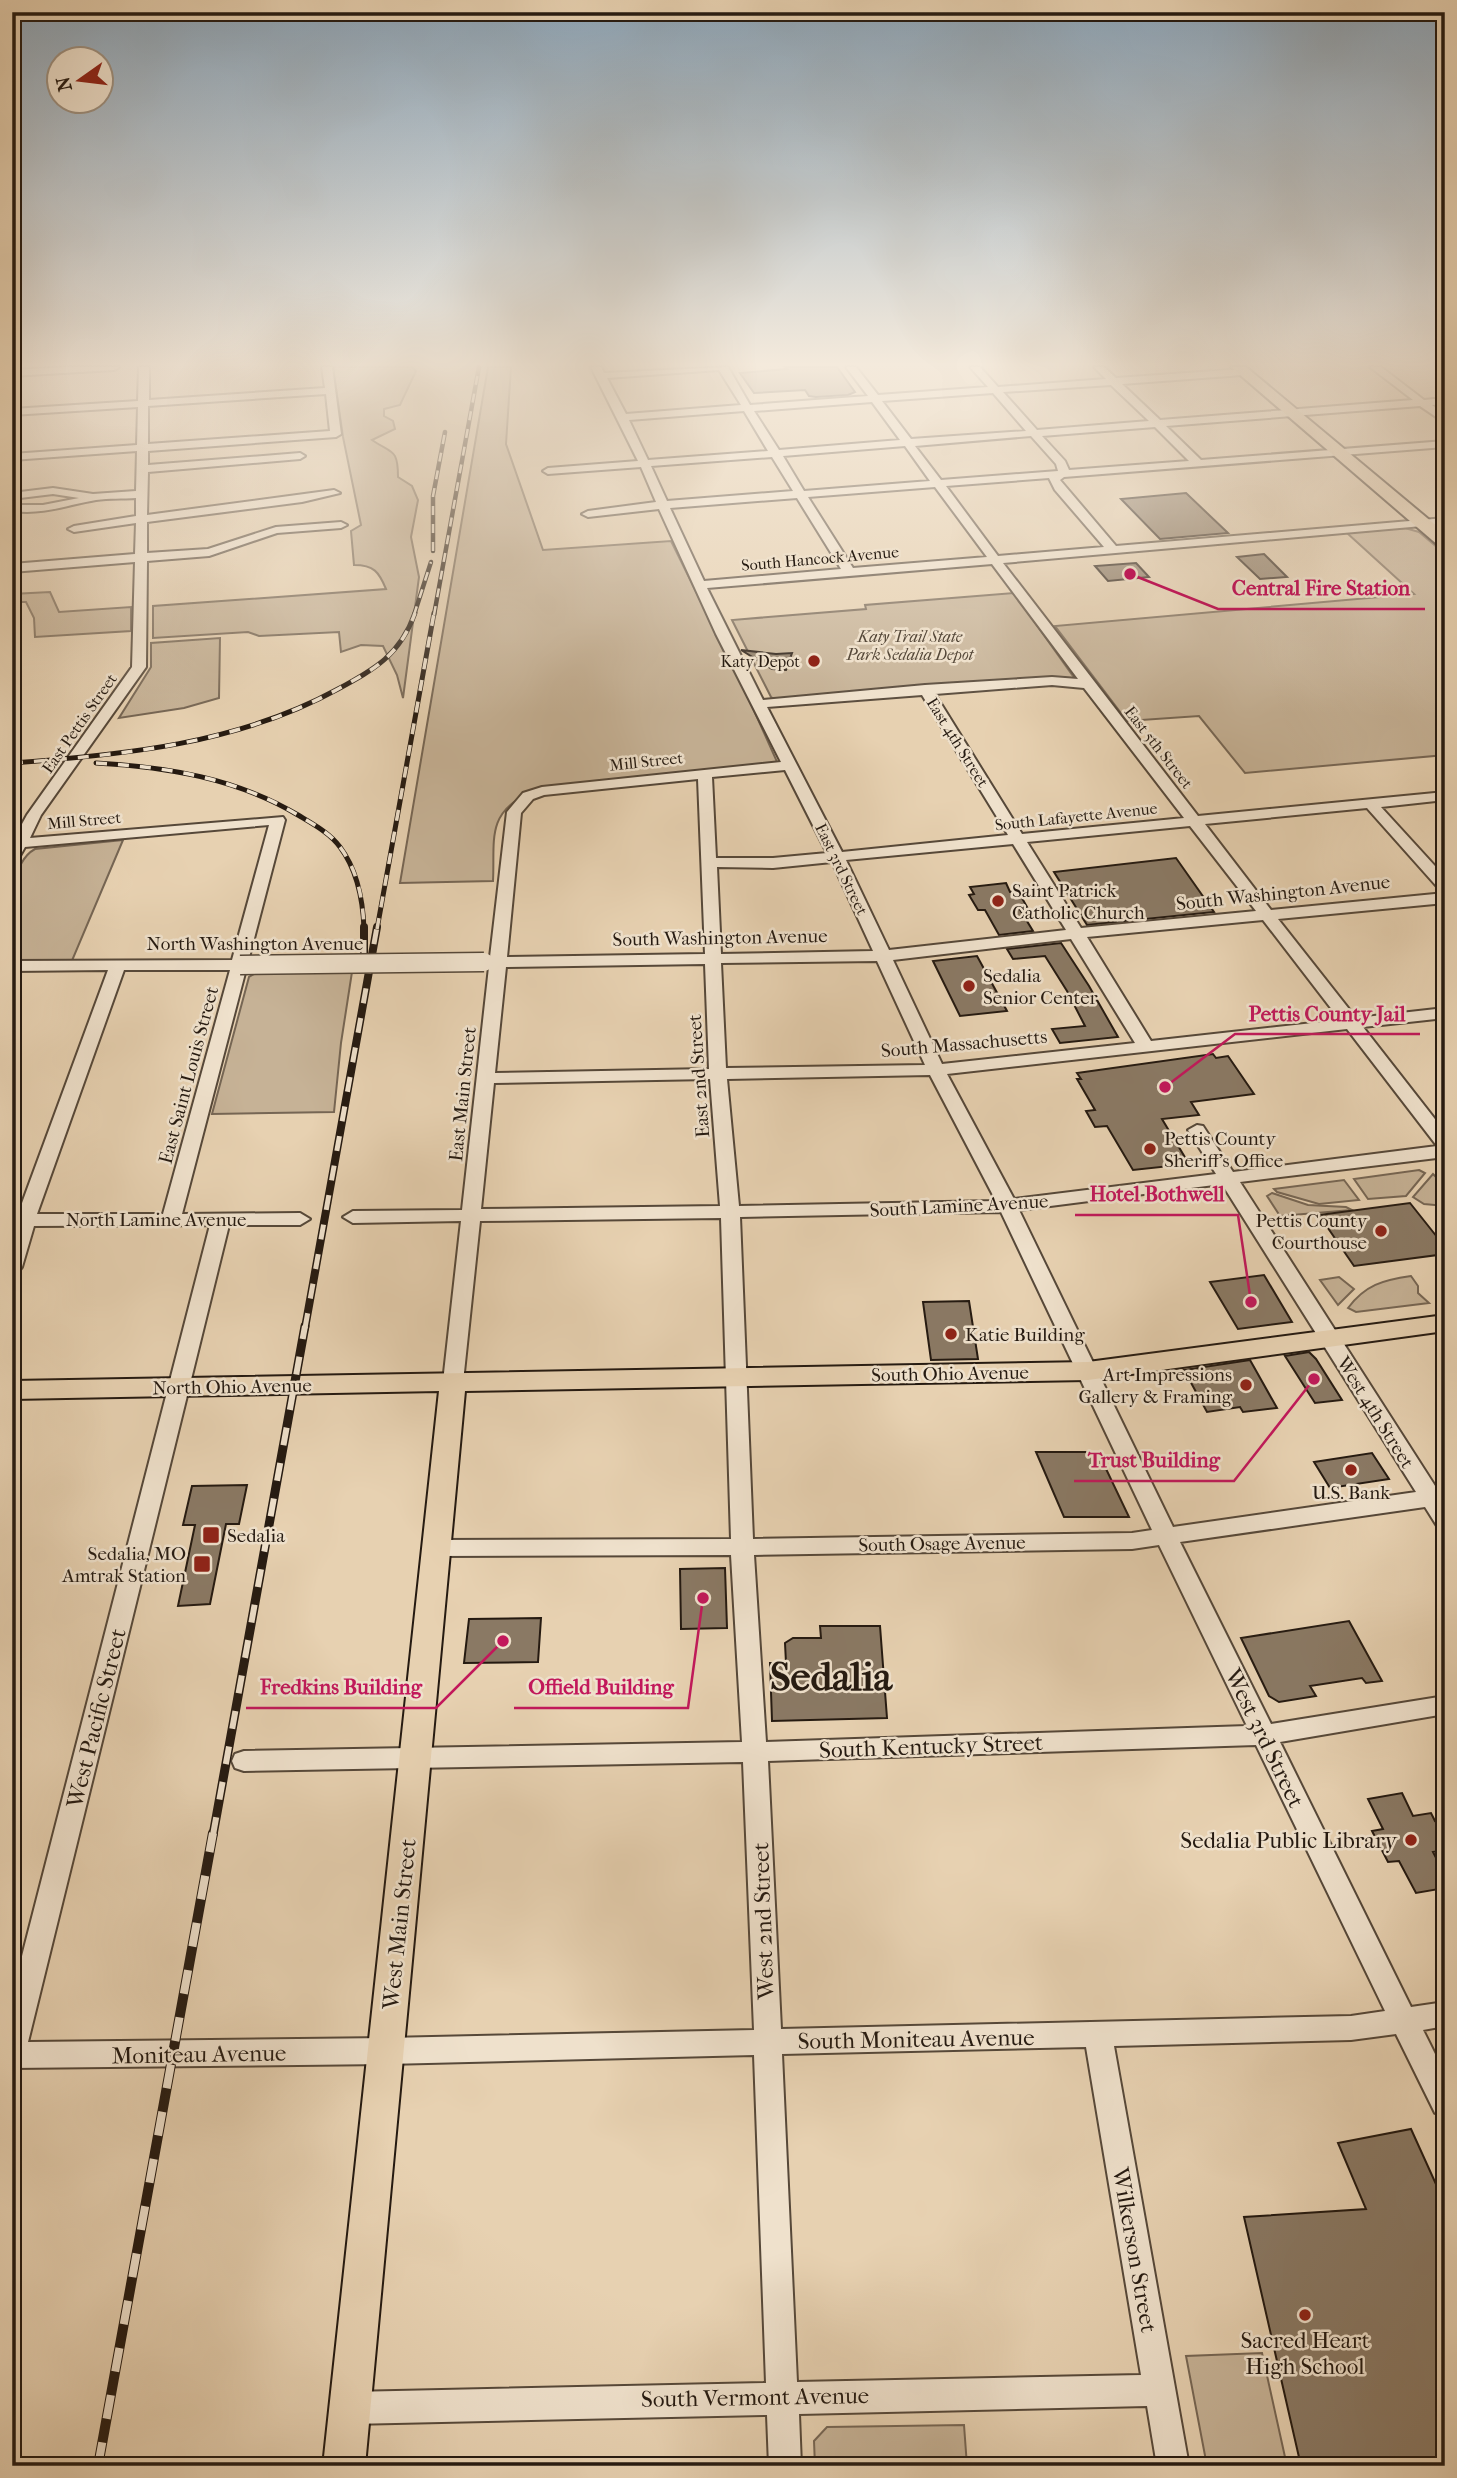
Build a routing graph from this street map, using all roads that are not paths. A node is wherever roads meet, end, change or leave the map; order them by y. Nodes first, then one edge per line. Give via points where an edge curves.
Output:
1 (143, 483) edge
2 (652, 483) edge
3 (794, 483) edge
4 (959, 483) edge
5 (1056, 483) edge
6 (1374, 483) edge
7 (941, 484) junction
8 (334, 493) dead end
9 (143, 494) junction
10 (802, 495) junction
11 (12, 496) edge
12 (93, 496) junction
13 (662, 505) junction
14 (12, 508) edge
15 (588, 514) dead end
16 (142, 517) junction
17 (1445, 520) edge
18 (1422, 523) junction
19 (341, 525) dead end
20 (74, 529) dead end
21 (1445, 542) edge
22 (1112, 549) junction
23 (141, 557) junction
24 (994, 559) junction
25 (12, 568) edge
26 (849, 572) junction
27 (699, 585) junction
28 (1088, 684) junction
29 (925, 689) junction
30 (758, 704) junction
31 (789, 765) junction
32 (705, 773) junction
33 (1445, 796) edge
34 (1371, 804) junction
35 (514, 812) joint
36 (278, 820) joint
37 (1195, 822) junction
38 (1020, 839) junction
39 (19, 843) junction
40 (837, 857) junction
41 (12, 858) edge
42 (710, 862) junction
43 (1445, 887) edge
44 (1445, 898) edge
45 (1267, 915) junction
46 (1077, 933) junction
47 (883, 956) junction
48 (713, 957) junction
49 (491, 962) junction
50 (118, 965) junction
51 (240, 965) junction
52 (12, 966) edge
53 (1445, 1013) edge
54 (1351, 1023) junction
55 (1146, 1046) junction
56 (936, 1070) junction
57 (718, 1076) junction
58 (485, 1078) junction
59 (1197, 1130) dead end
60 (1445, 1144) edge
61 (1445, 1151) edge
62 (1228, 1179) junction
63 (1009, 1206) junction
64 (730, 1212) junction
65 (470, 1215) junction
66 (353, 1217) dead end
67 (300, 1219) dead end
68 (19, 1220) edge
69 (171, 1220) junction
70 (221, 1220) junction
71 (12, 1267) edge
72 (1445, 1323) edge
73 (1330, 1339) junction
74 (1088, 1371) junction
75 (737, 1377) junction
76 (453, 1382) junction
77 (180, 1387) junction
78 (12, 1390) edge
79 (1438, 1497) edge
80 (1445, 1520) edge
81 (1167, 1538) junction
82 (742, 1546) junction
83 (436, 1549) junction
84 (1445, 1705) edge
85 (1264, 1735) junction
86 (755, 1752) junction
87 (415, 1758) junction
88 (244, 1761) dead end
89 (1445, 2014) edge
90 (1405, 2022) junction
91 (1098, 2034) junction
92 (767, 2042) junction
93 (12, 2052) edge
94 (387, 2052) junction
95 (1445, 2104) edge
96 (1159, 2390) junction
97 (781, 2396) junction
98 (350, 2407) junction
99 (344, 2466) edge
100 (785, 2466) edge
101 (1172, 2466) edge

1 - 9 street, East Pettis Street
2 - 13 street, East 3rd Street
3 - 10 street
4 - 7 street
5 - 22 street
6 - 18 highway
7 - 10 street
7 - 24 street, East 5th Street
8 - 16 street
9 - 12 street
9 - 16 street, East Pettis Street
10 - 13 street
10 - 26 street
11 - 12 street via 53,491
12 - 14 street via 40,509
13 - 15 street
13 - 27 street, East 3rd Street
16 - 20 street
16 - 23 street, East Pettis Street
17 - 18 street, South Hancock Avenue
18 - 21 highway
18 - 22 street, South Hancock Avenue
19 - 23 street via 276,530 209,552
22 - 24 street, South Hancock Avenue
23 - 25 street
23 - 39 street, East Pettis Street via 139,667
24 - 26 street, South Hancock Avenue
24 - 28 street, East 5th Street
26 - 27 street, South Hancock Avenue
27 - 30 street, East 3rd Street
28 - 29 street via 1052,681
28 - 37 street, East 5th Street
29 - 30 street
29 - 38 street, East 4th Street
30 - 31 street, East 3rd Street
31 - 32 street, Mill Street
31 - 40 street, East 3rd Street
32 - 35 street, Mill Street via 542,791 528,796
32 - 42 street, East 2nd Street
33 - 34 street, South Lafayette Avenue
34 - 37 street, South Lafayette Avenue
34 - 43 street
35 - 49 street, East Main Street
36 - 39 street, Mill Street
36 - 51 street, East Saint Louis Street
37 - 38 street, South Lafayette Avenue
37 - 45 street, East 5th Street
38 - 40 street, South Lafayette Avenue
38 - 46 street, East 4th Street
39 - 41 street, East Pettis Street
40 - 42 street
40 - 47 street, East 3rd Street
42 - 48 street, East 2nd Street
44 - 45 street, South Washington Avenue
45 - 46 street, South Washington Avenue
45 - 54 street, East 5th Street
46 - 47 street, South Washington Avenue
46 - 55 street, East 4th Street
47 - 48 street, South Washington Avenue
47 - 56 street, East 3rd Street
48 - 49 street, South Washington Avenue
48 - 57 street, East 2nd Street
49 - 51 street, North Washington Avenue, bridge
49 - 58 street, East Main Street
50 - 51 street, North Washington Avenue
50 - 52 street, North Washington Avenue
50 - 68 street
51 - 69 street, East Saint Louis Street
53 - 54 street, South Massachusetts
54 - 55 street, South Massachusetts
54 - 60 street, East 5th Street
55 - 56 street, South Massachusetts
56 - 57 street, South Massachusetts
56 - 63 street, East 3rd Street
57 - 58 street, South Massachusetts
57 - 64 street, East 2nd Street
58 - 65 street, East Main Street
59 - 62 street
61 - 62 street, South Lamine Avenue
62 - 63 street, South Lamine Avenue
62 - 73 street
63 - 64 street, South Lamine Avenue
63 - 74 street, East 3rd Street
64 - 65 street, South Lamine Avenue
64 - 75 street, East 2nd Street
65 - 66 street
65 - 76 street, East Main Street
67 - 70 street, North Lamine Avenue
68 - 69 street, North Lamine Avenue
68 - 71 street
69 - 70 street, North Lamine Avenue
70 - 77 street, West Pacific Street
72 - 73 main road, South Ohio Avenue
73 - 74 main road, South Ohio Avenue
73 - 79 street, West 4th Street
74 - 75 main road, South Ohio Avenue
74 - 81 street, West 3rd Street
75 - 76 main road, South Ohio Avenue
75 - 82 street, West 2nd Street
76 - 77 main road, North Ohio Avenue
76 - 83 main road, West Main Street
77 - 78 main road, North Ohio Avenue
77 - 93 street, West Pacific Street
79 - 80 street, West 4th Street
79 - 81 street, South Osage Avenue
81 - 82 street, South Osage Avenue
81 - 85 street, West 3rd Street
82 - 83 street, South Osage Avenue
82 - 86 street, West 2nd Street
83 - 87 main road, West Main Street
84 - 85 street, South Kentucky Street
85 - 86 street, South Kentucky Street
85 - 90 street, West 3rd Street
86 - 87 street, South Kentucky Street
86 - 92 street, West 2nd Street
87 - 88 street, South Kentucky Street
87 - 94 main road, West Main Street
89 - 90 street, South Moniteau Avenue
90 - 91 street, South Moniteau Avenue via 1351,2028
90 - 95 street, West 3rd Street
91 - 92 street, South Moniteau Avenue
91 - 96 street, Wilkerson Street
92 - 94 street, South Moniteau Avenue
92 - 97 street, West 2nd Street
93 - 94 street, Moniteau Avenue
94 - 98 main road, West Main Street
96 - 97 street, South Vermont Avenue
96 - 101 street, Wilkerson Street
97 - 98 street, South Vermont Avenue
97 - 100 street, West 2nd Street
98 - 99 main road, West Main Street

